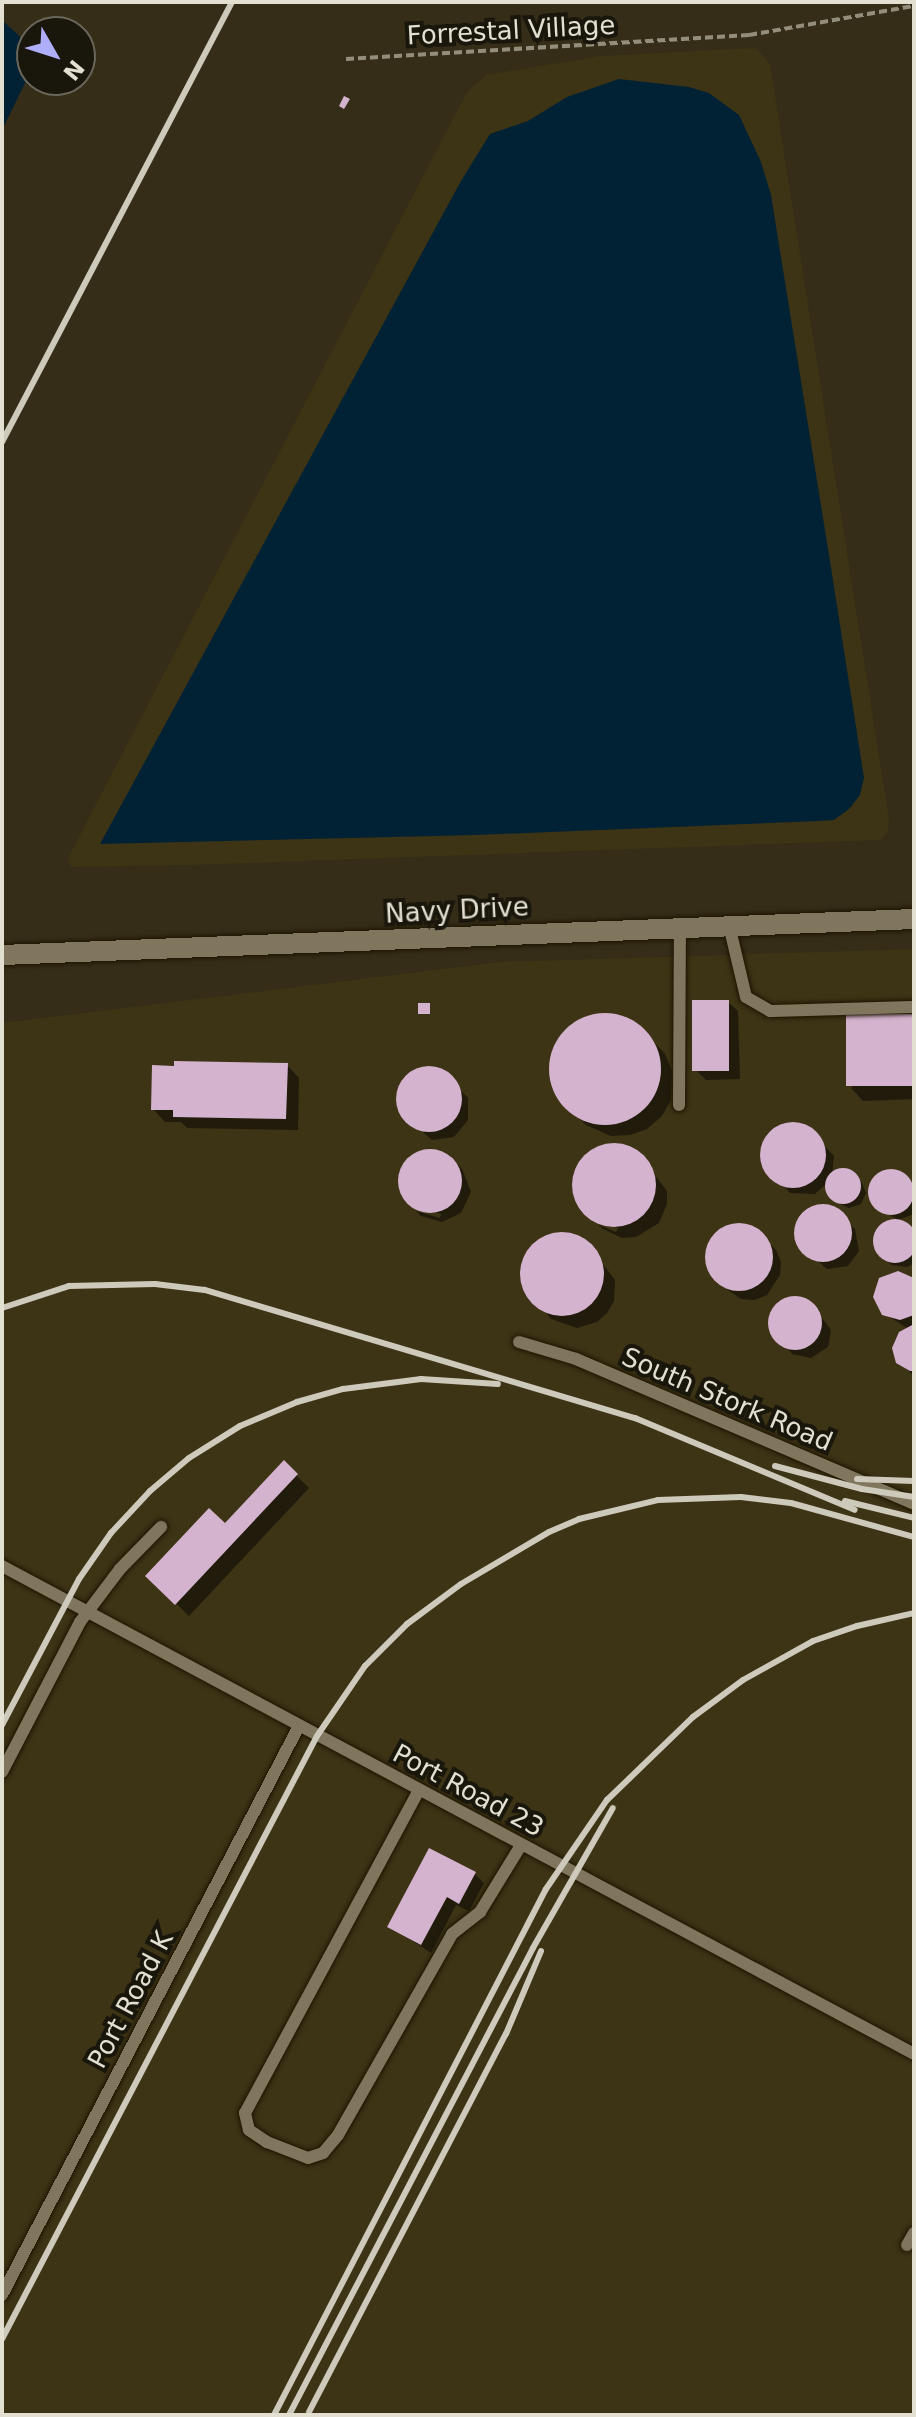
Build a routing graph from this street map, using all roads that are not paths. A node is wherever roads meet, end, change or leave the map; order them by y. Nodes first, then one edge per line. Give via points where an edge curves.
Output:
1 (914, 919) edge
2 (729, 925) junction
3 (680, 927) junction
4 (2, 955) edge
5 (914, 1007) edge
6 (679, 1105) dead end
7 (519, 1342) dead end
8 (914, 1504) edge
9 (161, 1527) dead end
10 (2, 1566) edge
11 (87, 1613) junction
12 (299, 1726) junction
13 (2, 1772) edge
14 (419, 1790) junction
15 (521, 1845) junction
16 (914, 2053) edge
17 (914, 2233) edge
18 (907, 2245) dead end
19 (2, 2295) edge

1 - 2 street, Navy Drive
2 - 3 street, Navy Drive
2 - 5 lane via 746,997 770,1011
3 - 4 street, Navy Drive
3 - 6 lane
7 - 8 lane, South Stork Road via 576,1359
9 - 11 lane
10 - 11 lane, Port Road 23
11 - 12 lane, Port Road 23
11 - 13 lane
12 - 14 lane, Port Road 23
12 - 19 lane, Port Road K
14 - 15 lane, Port Road 23
14 - 15 lane via 245,2113 249,2130 267,2142 308,2158 323,2153 452,1934 480,1912
15 - 16 lane, Port Road 23
17 - 18 lane

